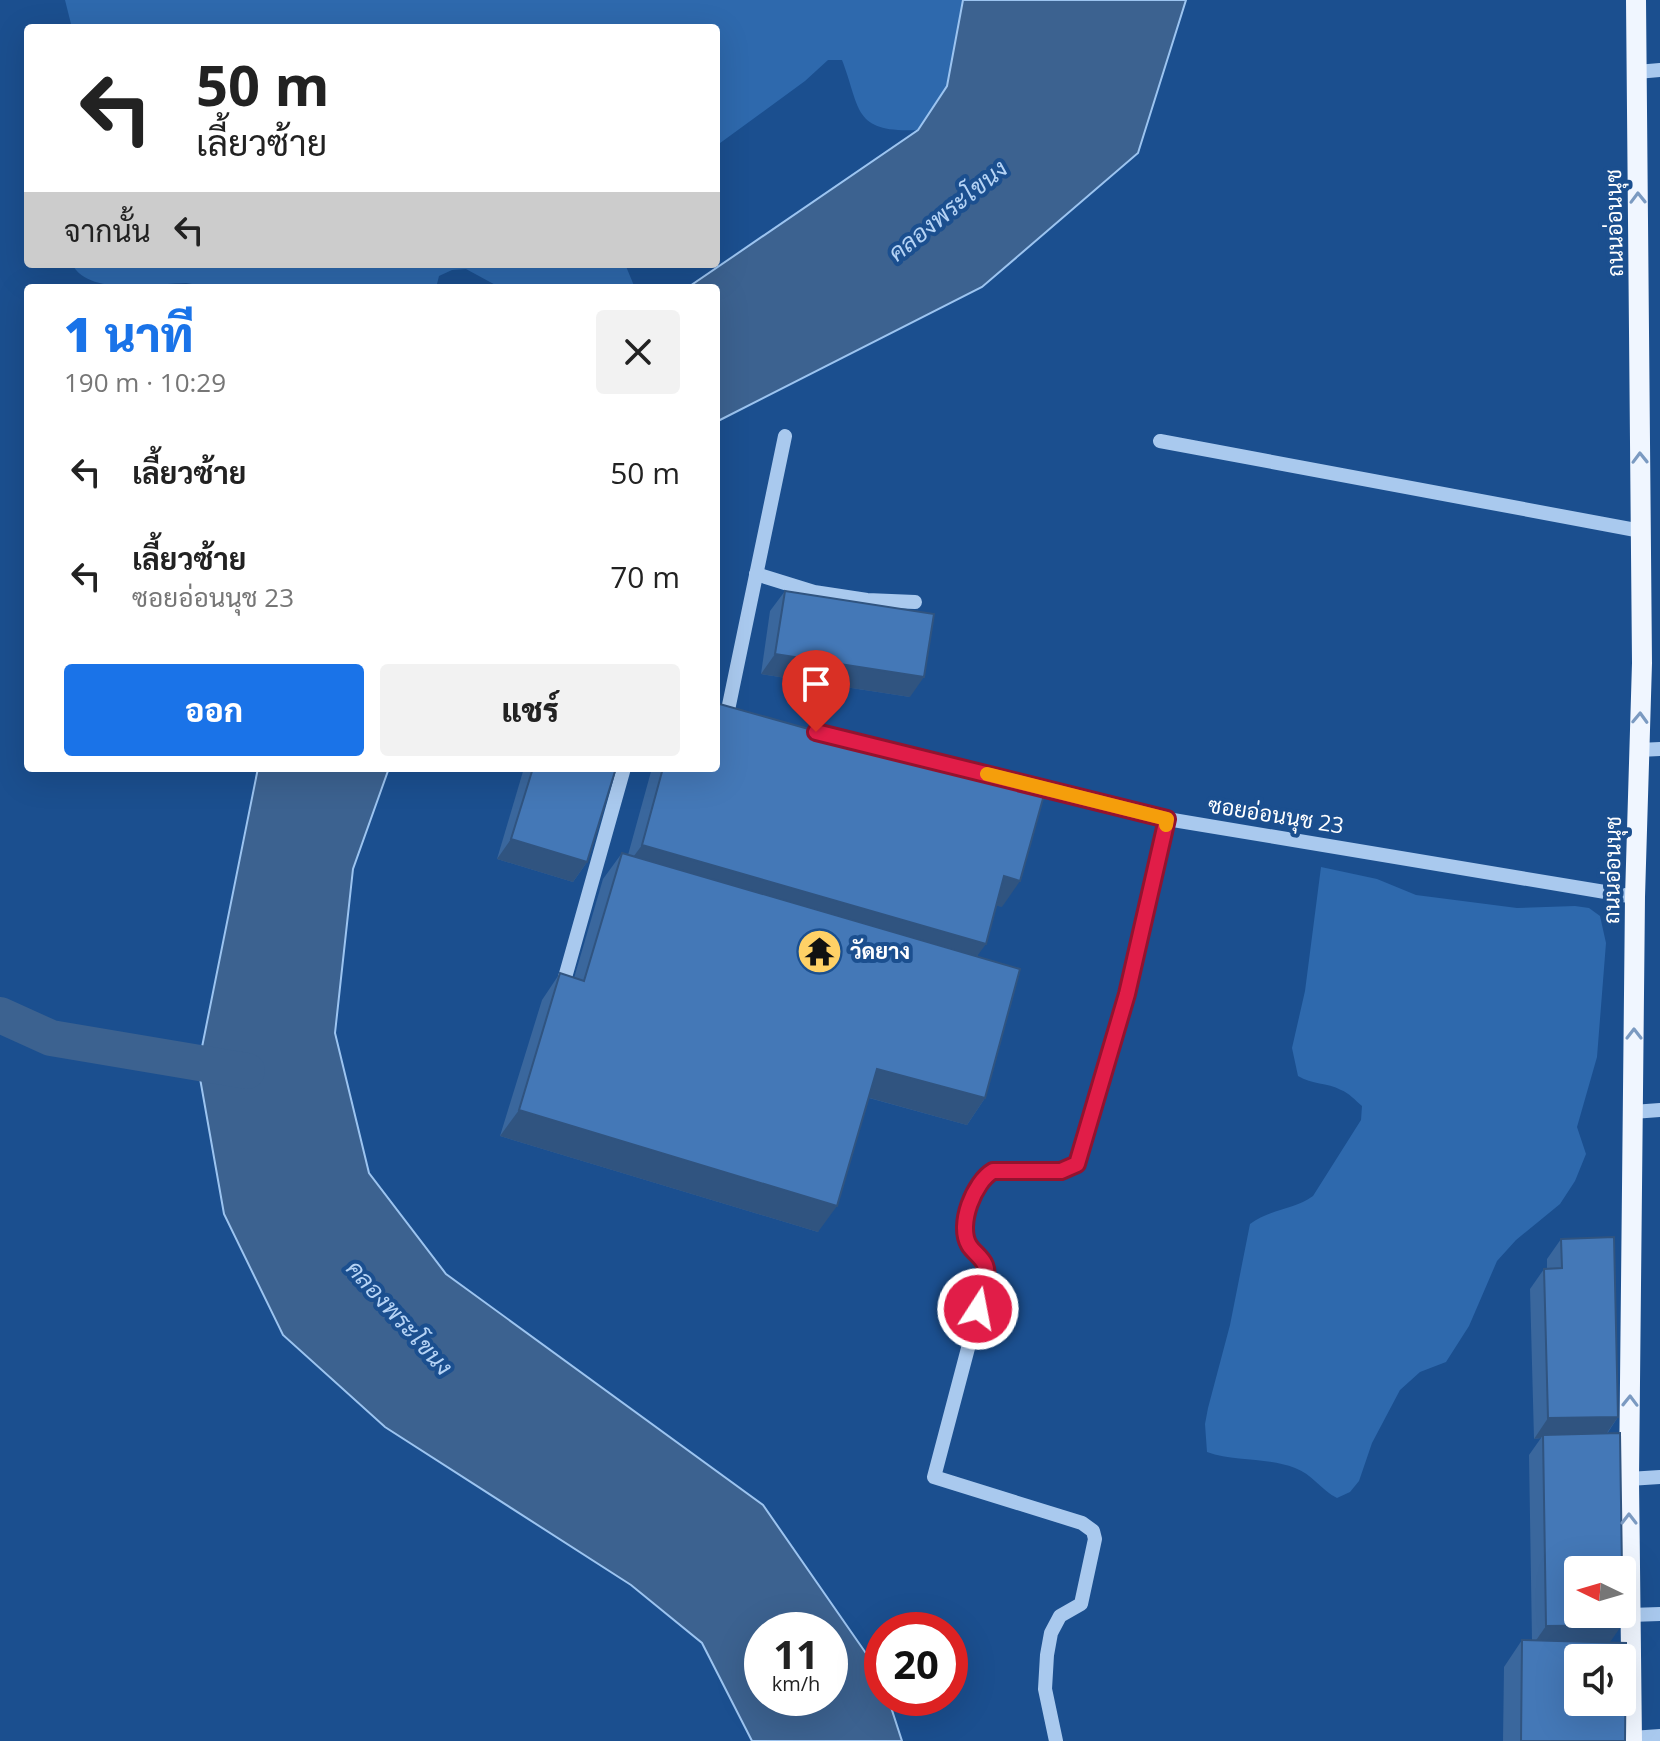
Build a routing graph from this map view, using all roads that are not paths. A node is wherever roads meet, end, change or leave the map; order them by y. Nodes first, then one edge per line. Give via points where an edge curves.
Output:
1 (1636, 0) edge
2 (1660, 70) edge
3 (1637, 72) junction
4 (785, 436) dead end
5 (1160, 441) dead end
6 (1641, 531) junction
7 (756, 574) junction
8 (915, 602) dead end
9 (722, 708) edge
10 (743, 714) edge
11 (819, 733) edge
12 (1660, 749) edge
13 (1639, 750) junction
14 (623, 772) edge
15 (1167, 819) junction
16 (1635, 897) junction
17 (564, 981) edge
18 (1660, 1110) edge
19 (1633, 1112) junction
20 (1660, 1477) edge
21 (1629, 1479) junction
22 (1630, 1556) edge
23 (1660, 1614) edge
24 (1636, 1615) edge
25 (1630, 1628) edge
26 (1660, 1736) edge
27 (1632, 1740) edge
28 (1056, 1741) edge

1 - 3 main road, ถนนอ่อนนุช
2 - 3 street
6 -> 3 main road, ถนนอ่อนนุช
4 - 7 street
5 - 6 street
13 -> 6 main road, ถนนอ่อนนุช
7 - 8 street via 814,592
7 - 9 street
9 - 10 street
11 - 15 street, ซอยอ่อนนุช 23
12 - 13 street
13 - 16 main road, ถนนอ่อนนุช
14 - 17 street
15 - 16 street, ซอยอ่อนนุช 23
15 - 28 street via 1127,994 1077,1164 1061,1171 993,1171 973,1194 967,1242 985,1264 986,1280 934,1477 1082,1523 1093,1531 1081,1604 1060,1616 1047,1655 1045,1689
19 -> 16 main road, ถนนอ่อนนุช
18 - 19 street
21 -> 19 main road, ถนนอ่อนนุช
20 - 21 street
22 -> 21 main road, ถนนอ่อนนุช
23 - 24 street
25 - 27 main road, ถนนอ่อนนุช
26 - 27 street

